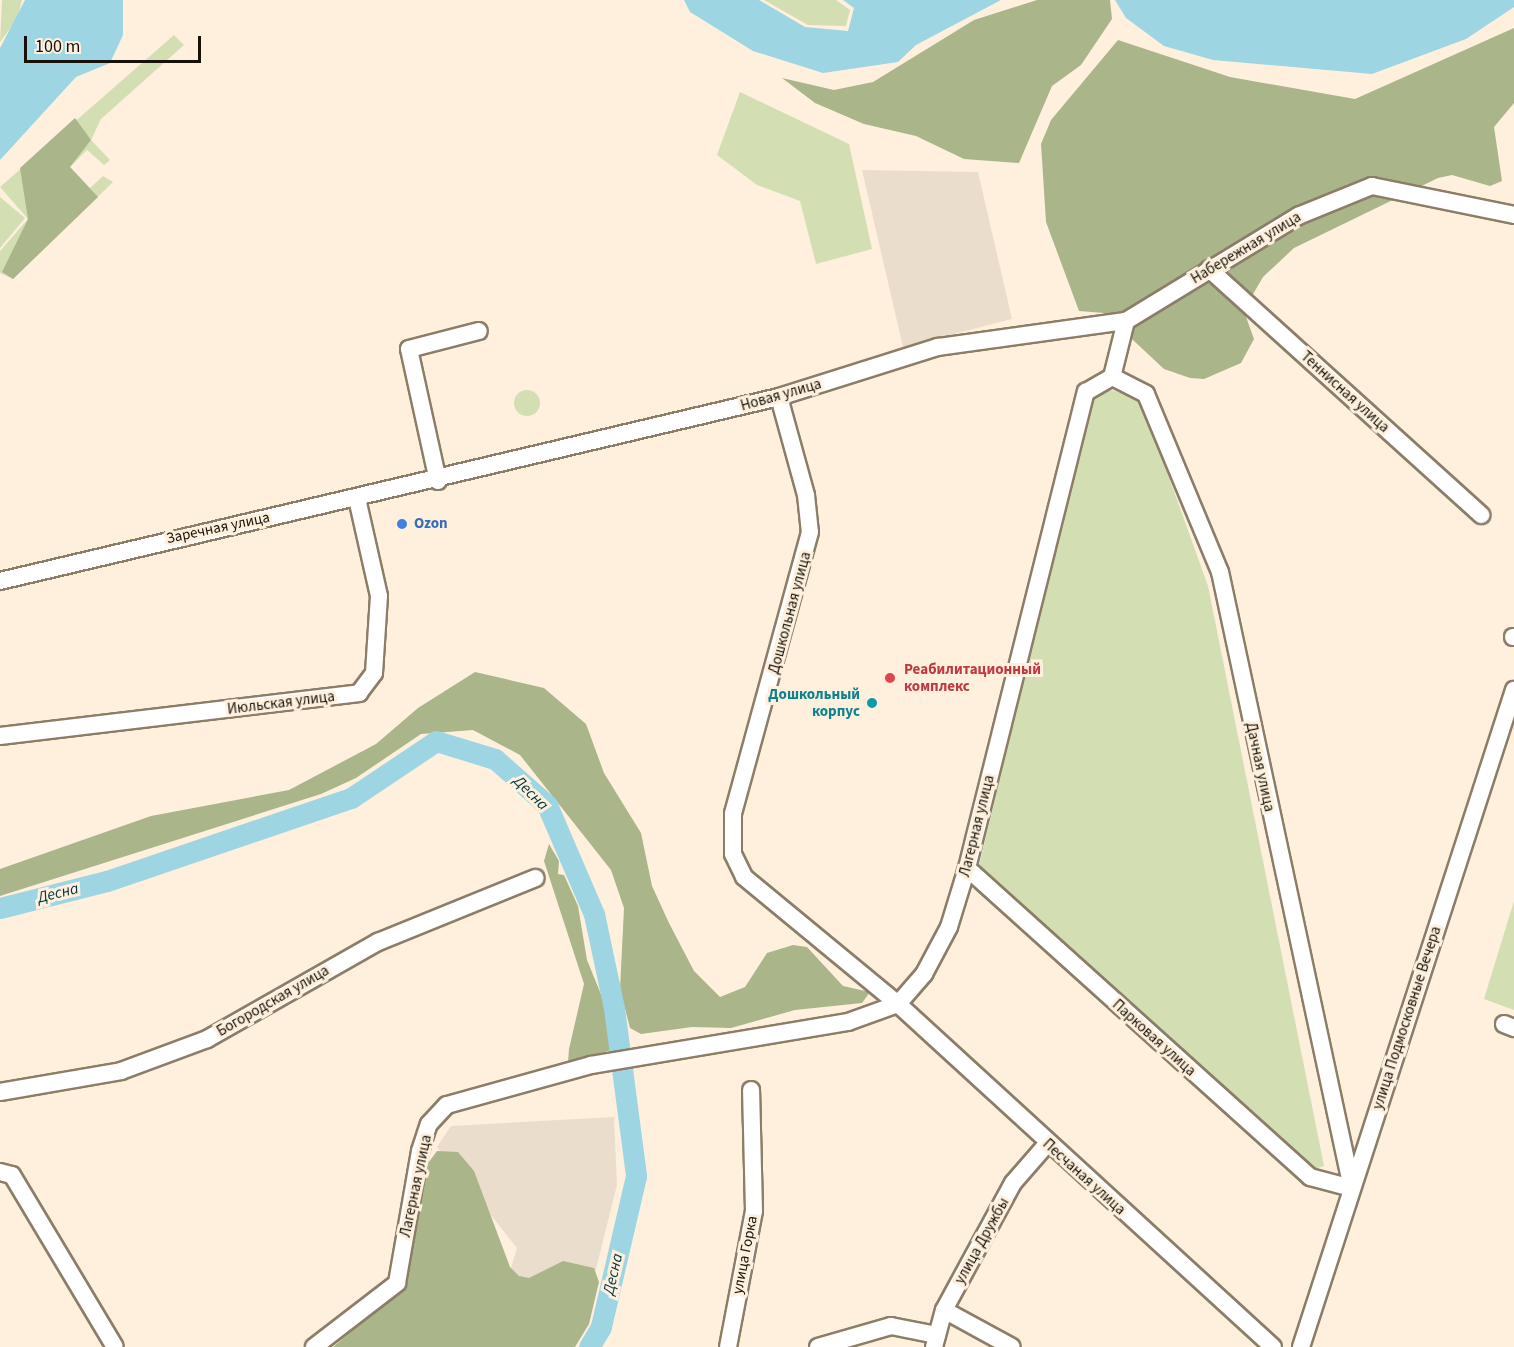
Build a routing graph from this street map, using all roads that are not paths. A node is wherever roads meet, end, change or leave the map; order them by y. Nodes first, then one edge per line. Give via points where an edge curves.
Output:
1 (1514, 215) edge
2 (1209, 269) junction
3 (1126, 321) junction
4 (479, 331) dead end
5 (1112, 377) junction
6 (779, 397) junction
7 (438, 481) junction
8 (357, 498) junction
9 (1480, 515) dead end
10 (0, 581) edge
11 (1514, 690) edge
12 (0, 736) edge
13 (967, 868) junction
14 (536, 879) dead end
15 (898, 1004) junction
16 (751, 1090) dead end
17 (0, 1092) edge
18 (1047, 1144) junction
19 (0, 1172) edge
20 (1352, 1188) junction
21 (944, 1310) junction
22 (936, 1341) edge
23 (115, 1347) edge
24 (314, 1347) edge
25 (728, 1347) edge
26 (818, 1347) edge
27 (1012, 1347) edge
28 (1274, 1347) edge
29 (1301, 1347) edge

1 - 2 street, Набережная улица via 1372,186 1298,216
2 - 3 street, Набережная улица
2 - 9 street, Теннисная улица
3 - 5 street
3 - 6 street, Новая улица via 938,347
4 - 7 street via 409,349
5 - 13 street, Лагерная улица via 1086,392
5 - 20 street, Дачная улица via 1146,394 1220,572
6 - 7 street, Новая улица
6 - 15 street, Дошкольная улица via 806,495 810,532 733,814 733,854 744,877
7 - 8 street, Заречная улица
8 - 10 street, Заречная улица via 102,553
8 - 12 street, Июльская улица via 379,596 374,673 359,693
11 - 20 street, улица Подмосковные Вечера
13 - 15 street, Лагерная улица via 944,936 924,974
13 - 20 street, Парковая улица via 1310,1177
14 - 17 street, Богородская улица via 378,942 207,1039 121,1071
15 - 18 street, Песчаная улица
15 - 24 street, Лагерная улица via 848,1022 591,1065 510,1084 437,1112 420,1151 397,1283
16 - 25 street, улица Горка via 754,1211
18 - 21 street, улица Дружбы via 1013,1183
18 - 28 street, Песчаная улица
19 - 23 street via 12,1175
20 - 29 street, улица Подмосковные Вечера
21 - 22 street, улица Дружбы
21 - 27 street
22 - 26 street via 891,1326

